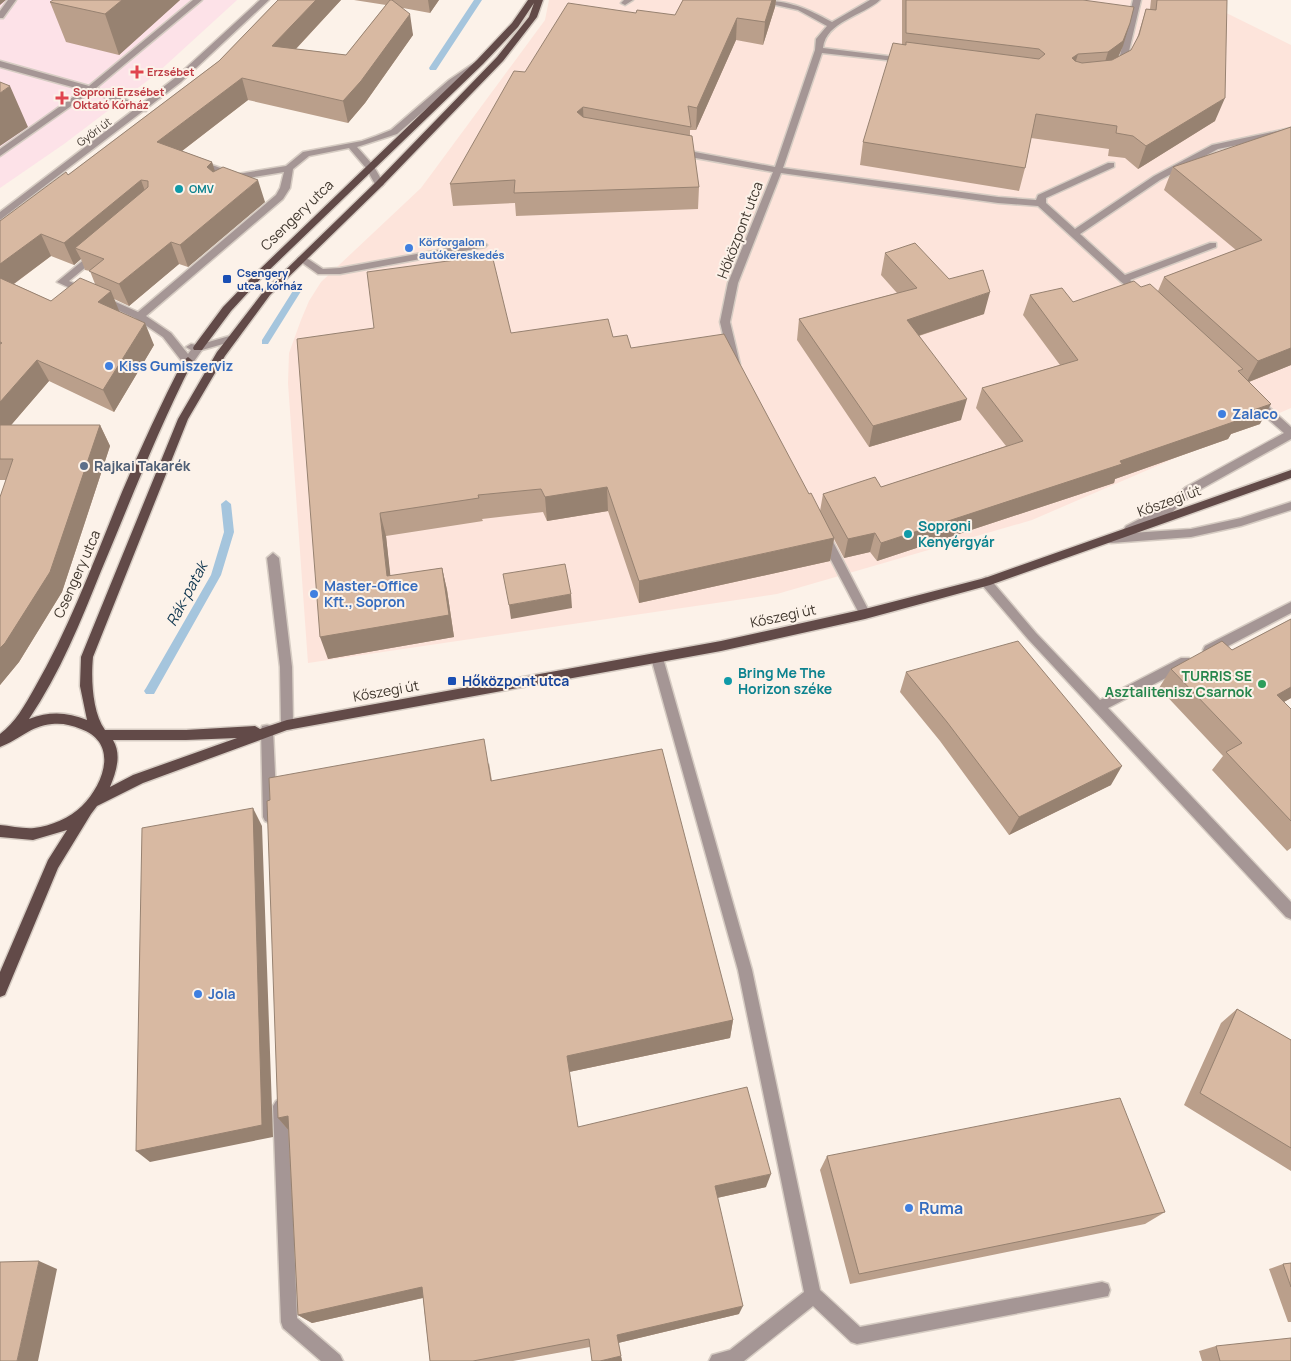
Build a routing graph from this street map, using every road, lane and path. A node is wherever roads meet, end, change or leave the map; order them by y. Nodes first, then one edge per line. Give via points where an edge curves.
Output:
1 (12, 0) edge
2 (198, 0) edge
3 (265, 0) edge
4 (532, 0) edge
5 (539, 0) edge
6 (757, 0) edge
7 (876, 0) edge
8 (1137, 0) edge
9 (0, 16) edge
10 (832, 26) junction
11 (819, 50) junction
12 (480, 62) junction
13 (915, 62) edge
14 (0, 64) edge
15 (1113, 74) edge
16 (90, 89) junction
17 (143, 109) junction
18 (1291, 131) edge
19 (351, 145) junction
20 (673, 151) edge
21 (0, 153) edge
22 (1111, 164) dead end
23 (370, 167) junction
24 (290, 168) junction
25 (196, 170) edge
26 (778, 170) junction
27 (379, 184) junction
28 (1041, 204) junction
29 (0, 218) edge
30 (1074, 234) junction
31 (482, 245) dead end
32 (1212, 245) dead end
33 (100, 250) edge
34 (302, 259) junction
35 (1123, 278) junction
36 (1144, 298) edge
37 (139, 316) junction
38 (233, 338) junction
39 (176, 346) junction
40 (198, 348) junction
41 (188, 361) junction
42 (739, 373) edge
43 (1245, 392) edge
44 (1291, 433) edge
45 (1291, 474) edge
46 (1291, 506) edge
47 (820, 528) edge
48 (1111, 539) junction
49 (273, 558) dead end
50 (986, 582) junction
51 (1291, 607) edge
52 (865, 614) junction
53 (657, 658) junction
54 (1098, 707) junction
55 (287, 725) junction
56 (14, 730) junction
57 (267, 730) junction
58 (100, 732) junction
59 (0, 741) edge
60 (94, 804) junction
61 (0, 831) edge
62 (271, 831) edge
63 (1291, 912) edge
64 (0, 990) edge
65 (280, 1087) edge
66 (1102, 1290) dead end
67 (813, 1295) junction
68 (334, 1361) edge
69 (718, 1361) edge

1 - 9 street
2 - 16 street
3 - 17 street, Győri út
4 - 12 main road, Csengery utca via 515,26
5 - 27 main road via 533,17 500,59
6 - 10 street via 800,8
7 - 10 street
8 - 15 street via 1131,11 1123,65
10 - 11 street, Hőközpont utca via 820,39
11 - 13 street
11 - 26 street, Hőközpont utca
12 - 19 street via 394,132
12 - 23 main road, Csengery utca
14 - 16 street
16 - 17 street
16 - 21 street
17 - 29 street, Győri út
18 - 30 street via 1215,147 1157,178
19 - 23 street
19 - 24 street via 306,154
20 - 26 street
22 - 28 street via 1041,197
23 - 27 street
23 - 40 main road, Csengery utca via 261,273 227,309
24 - 25 street via 233,180 203,165
24 - 37 street via 280,197
26 - 28 street
26 - 42 street, Hőközpont utca via 733,283 725,322
27 - 34 main road
28 - 30 street
30 - 35 street
31 - 34 street via 340,271 321,272
32 - 35 street
33 - 37 street via 62,282
34 - 38 main road via 267,293
35 - 36 street
37 - 39 street via 167,335
38 - 40 street
38 - 58 main road via 183,419 87,658 85,694
39 - 40 street
39 - 41 street
40 - 41 street, Csengery utca
41 - 56 main road, Csengery utca via 165,405 60,655
43 - 44 street
44 - 48 street via 1190,490 1167,510
45 - 48 main road, Kőszegi út
46 - 48 street via 1191,533
47 - 52 street
48 - 50 main road, Kőszegi út
49 - 55 street via 286,667
50 - 52 main road, Kőszegi út
50 - 54 street
51 - 54 street
52 - 53 main road, Kőszegi út
53 - 55 main road, Kőszegi út
53 - 67 street via 745,970
54 - 63 street
55 - 57 main road, Kőszegi út
56 - 58 main road via 37,721 59,718 81,721
56 - 59 main road
57 - 58 main road, Kőszegi út via 186,735
57 - 60 main road, Kőszegi út via 138,779
57 - 62 street
58 - 60 main road via 110,749 112,766 107,783
60 - 61 main road via 75,820 55,830 14,835
60 - 64 main road via 53,864
65 - 68 street via 289,1322
66 - 67 street via 857,1336
67 - 69 street via 734,1358

